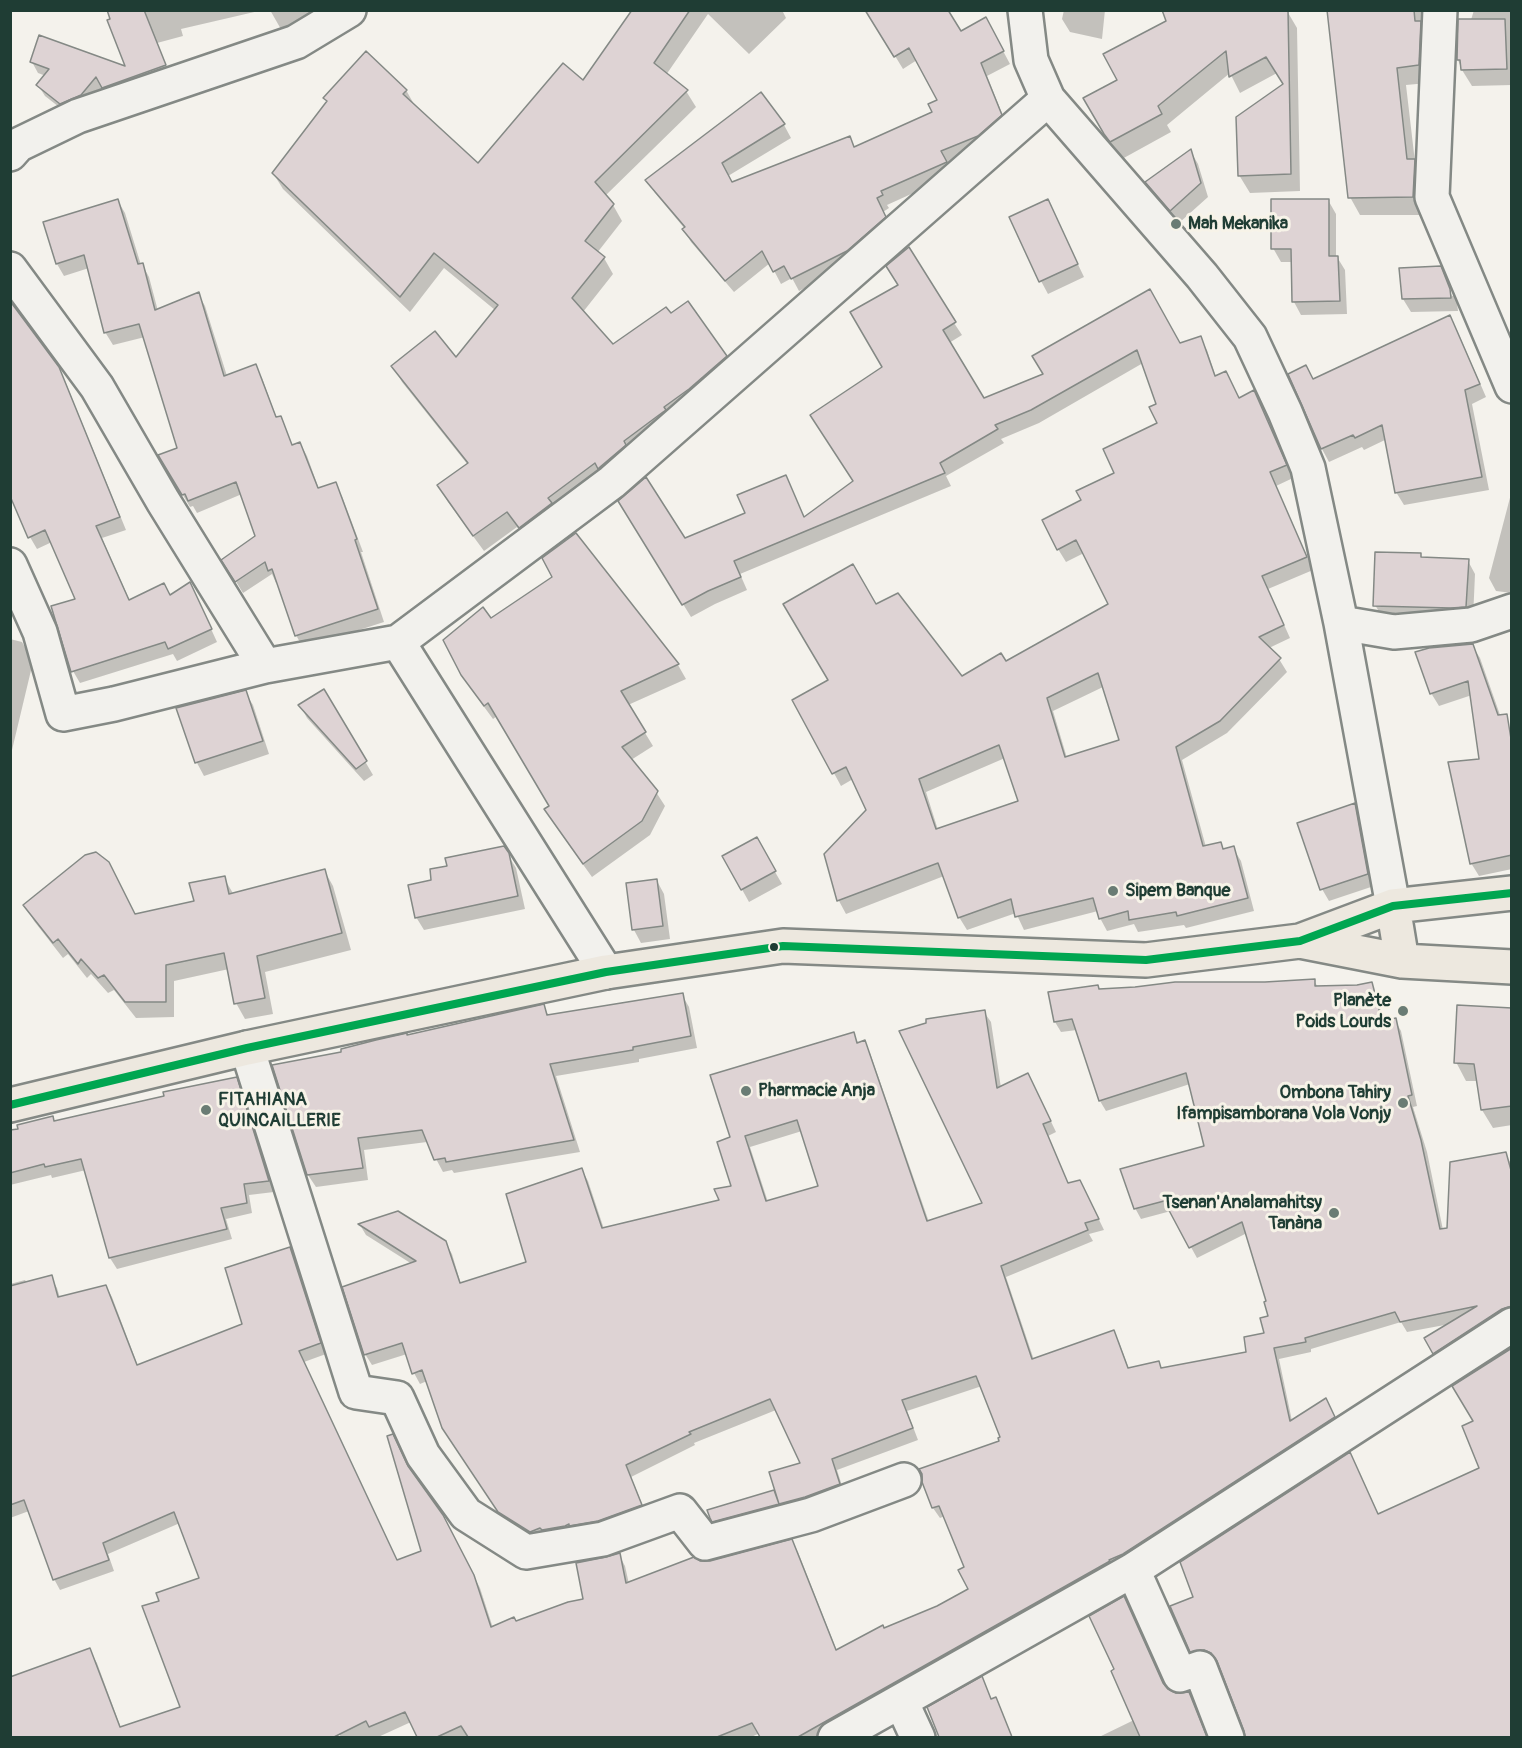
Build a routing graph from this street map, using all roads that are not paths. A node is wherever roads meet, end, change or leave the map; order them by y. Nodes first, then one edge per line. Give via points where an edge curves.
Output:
1 (349, 10) edge
2 (1025, 10) edge
3 (1440, 10) edge
4 (1048, 99) junction
5 (10, 154) edge
6 (10, 268) edge
7 (1512, 386) edge
8 (10, 566) edge
9 (1512, 611) edge
10 (1341, 623) junction
11 (398, 642) junction
12 (265, 666) junction
13 (1512, 893) edge
14 (1393, 906) junction
15 (1300, 941) junction
16 (1402, 962) junction
17 (1512, 967) edge
18 (606, 972) junction
19 (247, 1048) junction
20 (10, 1105) edge
21 (1512, 1324) edge
22 (904, 1480) dead end
23 (1133, 1570) junction
24 (901, 1701) junction
25 (835, 1737) edge
26 (918, 1737) edge
27 (1227, 1737) edge

1 - 5 street via 296,42 78,116 18,145
2 - 4 street via 1031,60
3 - 7 street via 1432,197
4 - 10 street via 1250,337 1308,468
4 - 11 street via 612,482
6 - 12 street via 98,387
8 - 12 street via 40,632 63,714
9 - 10 street via 1471,625 1394,632
10 - 14 street
11 - 12 street
11 - 18 street
13 - 14 main road
14 - 15 main road
14 - 16 main road
15 - 16 main road
15 - 18 main road via 1146,960 783,946
16 - 17 main road
18 - 19 main road
19 - 20 main road
19 - 22 street via 356,1392 397,1398 423,1455 466,1514 526,1552 603,1539 680,1511 705,1543 811,1515
21 - 23 street
23 - 24 street
23 - 27 street via 1180,1676 1200,1668
24 - 25 street
24 - 26 street

